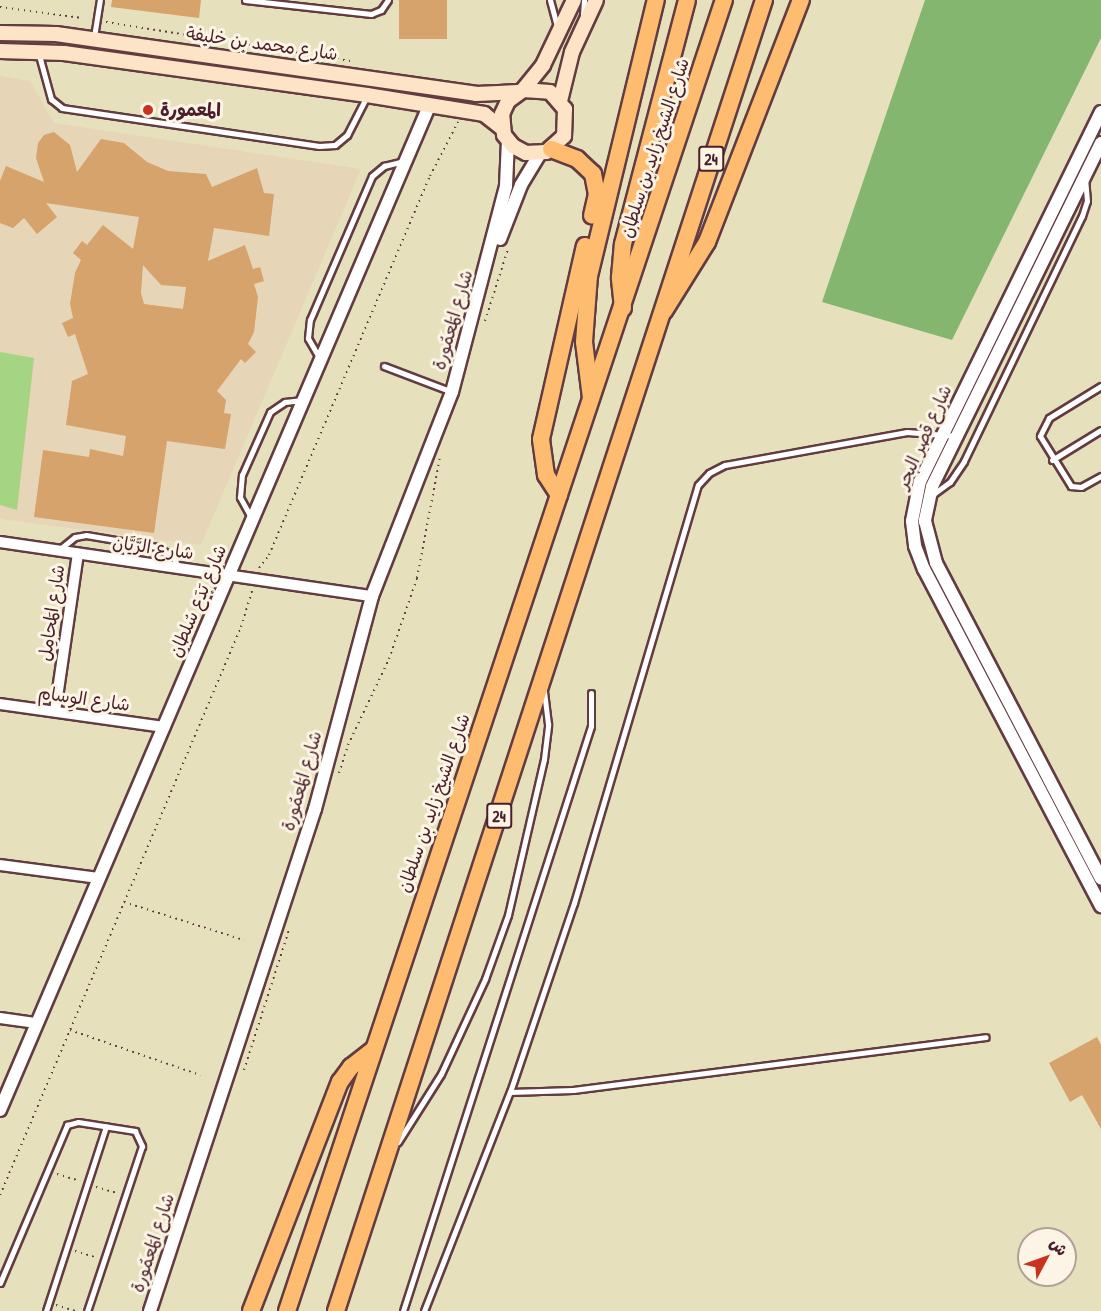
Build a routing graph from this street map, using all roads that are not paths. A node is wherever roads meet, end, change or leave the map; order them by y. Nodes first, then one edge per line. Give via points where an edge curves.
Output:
1 (100, 0) edge
2 (245, 0) edge
3 (388, 0) edge
4 (550, 0) edge
5 (574, 0) edge
6 (584, 0) edge
7 (596, 0) edge
8 (656, 0) edge
9 (687, 0) edge
10 (724, 0) edge
11 (764, 0) edge
12 (801, 0) edge
13 (580, 32) junction
14 (0, 33) edge
15 (557, 35) junction
16 (94, 39) junction
17 (0, 51) edge
18 (37, 51) junction
19 (521, 91) junction
20 (367, 95) junction
21 (560, 101) junction
22 (429, 106) junction
23 (1100, 117) edge
24 (505, 134) junction
25 (1101, 143) edge
26 (546, 151) junction
27 (406, 160) junction
28 (1084, 177) junction
29 (489, 262) junction
30 (623, 309) junction
31 (658, 318) junction
32 (321, 361) junction
33 (384, 366) dead end
34 (1101, 386) edge
35 (452, 392) junction
36 (304, 399) junction
37 (591, 401) junction
38 (1101, 430) edge
39 (944, 433) junction
40 (957, 436) junction
41 (1052, 459) junction
42 (1101, 476) edge
43 (559, 495) junction
44 (928, 497) junction
45 (253, 520) junction
46 (0, 542) edge
47 (59, 550) junction
48 (78, 554) junction
49 (180, 569) junction
50 (229, 576) junction
51 (372, 596) junction
52 (542, 683) junction
53 (591, 693) dead end
54 (0, 704) edge
55 (55, 711) junction
56 (164, 727) junction
57 (0, 865) edge
58 (99, 878) junction
59 (1101, 878) edge
60 (1101, 906) edge
61 (0, 1018) edge
62 (37, 1023) junction
63 (986, 1037) dead end
64 (373, 1050) junction
65 (510, 1092) junction
66 (0, 1110) edge
67 (106, 1126) junction
68 (388, 1154) junction
69 (0, 1261) edge
70 (8, 1264) junction
71 (0, 1283) edge
72 (46, 1311) edge
73 (87, 1311) edge
74 (150, 1311) edge
75 (251, 1311) edge
76 (287, 1311) edge
77 (336, 1311) edge
78 (403, 1311) edge
79 (424, 1311) edge

1 - 16 lane
2 - 3 lane via 371,14 381,10
4 - 15 lane
5 - 15 main road
6 - 13 lane
7 - 13 main road
8 - 37 main road via 589,276 584,342
9 - 30 main road, شارع الشيخ زايد بن سلطان via 623,244
10 - 30 main road, شارع الشيخ زايد بن سلطان / 24
11 - 31 main road, 24
12 - 31 main road via 707,242
13 - 21 main road
14 - 16 main road, شارع محمد بن خليفة
15 - 19 main road via 543,65
16 - 19 main road, شارع محمد بن خليفة via 476,94
17 - 18 main road, شارع محمد بن خليفة
18 - 20 main road, شارع محمد بن خليفة
18 - 20 lane via 51,99 62,108 319,146 335,145 347,135
19 - 21 main road via 543,90
19 - 24 main road via 508,101 502,114
20 - 22 main road, شارع محمد بن خليفة
21 - 26 main road via 567,127
22 - 24 main road, شارع محمد بن خليفة via 484,114
22 - 27 street, شارع بَدَع سُلطان
23 - 39 street, شارع قصر البحر
24 - 26 main road via 519,150
24 - 29 street, شارع المَعمُورة via 508,177
25 - 28 street, شارع قصر البحر
26 - 29 street, شارع المَعمُورة via 521,185
26 - 43 main road via 586,164 597,186 541,439 542,464
27 - 32 street, شارع بَدَع سُلطان
27 - 32 lane via 384,166 372,176 310,320 308,338
28 - 40 street, شارع قصر البحر
28 - 44 lane via 1087,193 1082,216 964,461 950,482
29 - 35 street, شارع المَعمُورة
30 - 37 main road, شارع الشيخ زايد بن سلطان / 24
31 - 52 main road, 24
32 - 36 street, شارع بَدَع سُلطان
33 - 35 lane
34 - 41 lane via 1045,422 1040,436
35 - 51 street, شارع المَعمُورة
36 - 45 street, شارع بَدَع سُلطان
36 - 45 lane via 285,402 270,412 242,475 240,497
37 - 43 main road, شارع الشيخ زايد بن سلطان / 24
38 - 41 lane
39 - 40 lane
39 - 60 street, شارع قصر البحر via 914,501 913,533 919,558
39 - 65 lane via 907,432 724,465 698,485 607,801
40 - 44 street, شارع قصر البحر
41 - 42 lane via 1071,486 1081,487
43 - 64 main road, شارع الشيخ زايد بن سلطان / 24
44 - 59 street, شارع قصر البحر via 925,521 931,553
45 - 50 street, شارع بَدَع سُلطان
46 - 47 street, شارع الرَّيَّان
47 - 48 street, شارع الرَّيَّان
47 - 49 lane via 75,537 86,535 157,547 172,556
48 - 49 street, شارع الرَّيَّان
48 - 55 street, شارع المَحامِل
49 - 50 street, شارع الرَّيَّان
50 - 51 street, شارع الرَّيَّان
50 - 56 street, شارع بَدَع سُلطان
51 - 74 street, شارع المَعمُورة via 315,808
52 - 68 main road, 24
52 - 68 lane via 548,724 544,759 508,915 485,979 441,1074
53 - 78 lane via 591,726
54 - 55 street, شارع الوِسام
55 - 56 street, شارع الوِسام
56 - 58 street, شارع بَدَع سُلطان
57 - 58 street
58 - 62 street, شارع بَدَع سُلطان
61 - 62 street
62 - 66 street, شارع بَدَع سُلطان
63 - 65 lane via 573,1090
64 - 75 main road via 351,1067 340,1082
64 - 76 main road, شارع الشيخ زايد بن سلطان / 24
65 - 79 lane
67 - 70 lane via 78,1122 67,1125
67 - 72 lane
67 - 73 lane via 135,1131 142,1142
68 - 77 main road, 24
69 - 70 lane
70 - 71 lane

